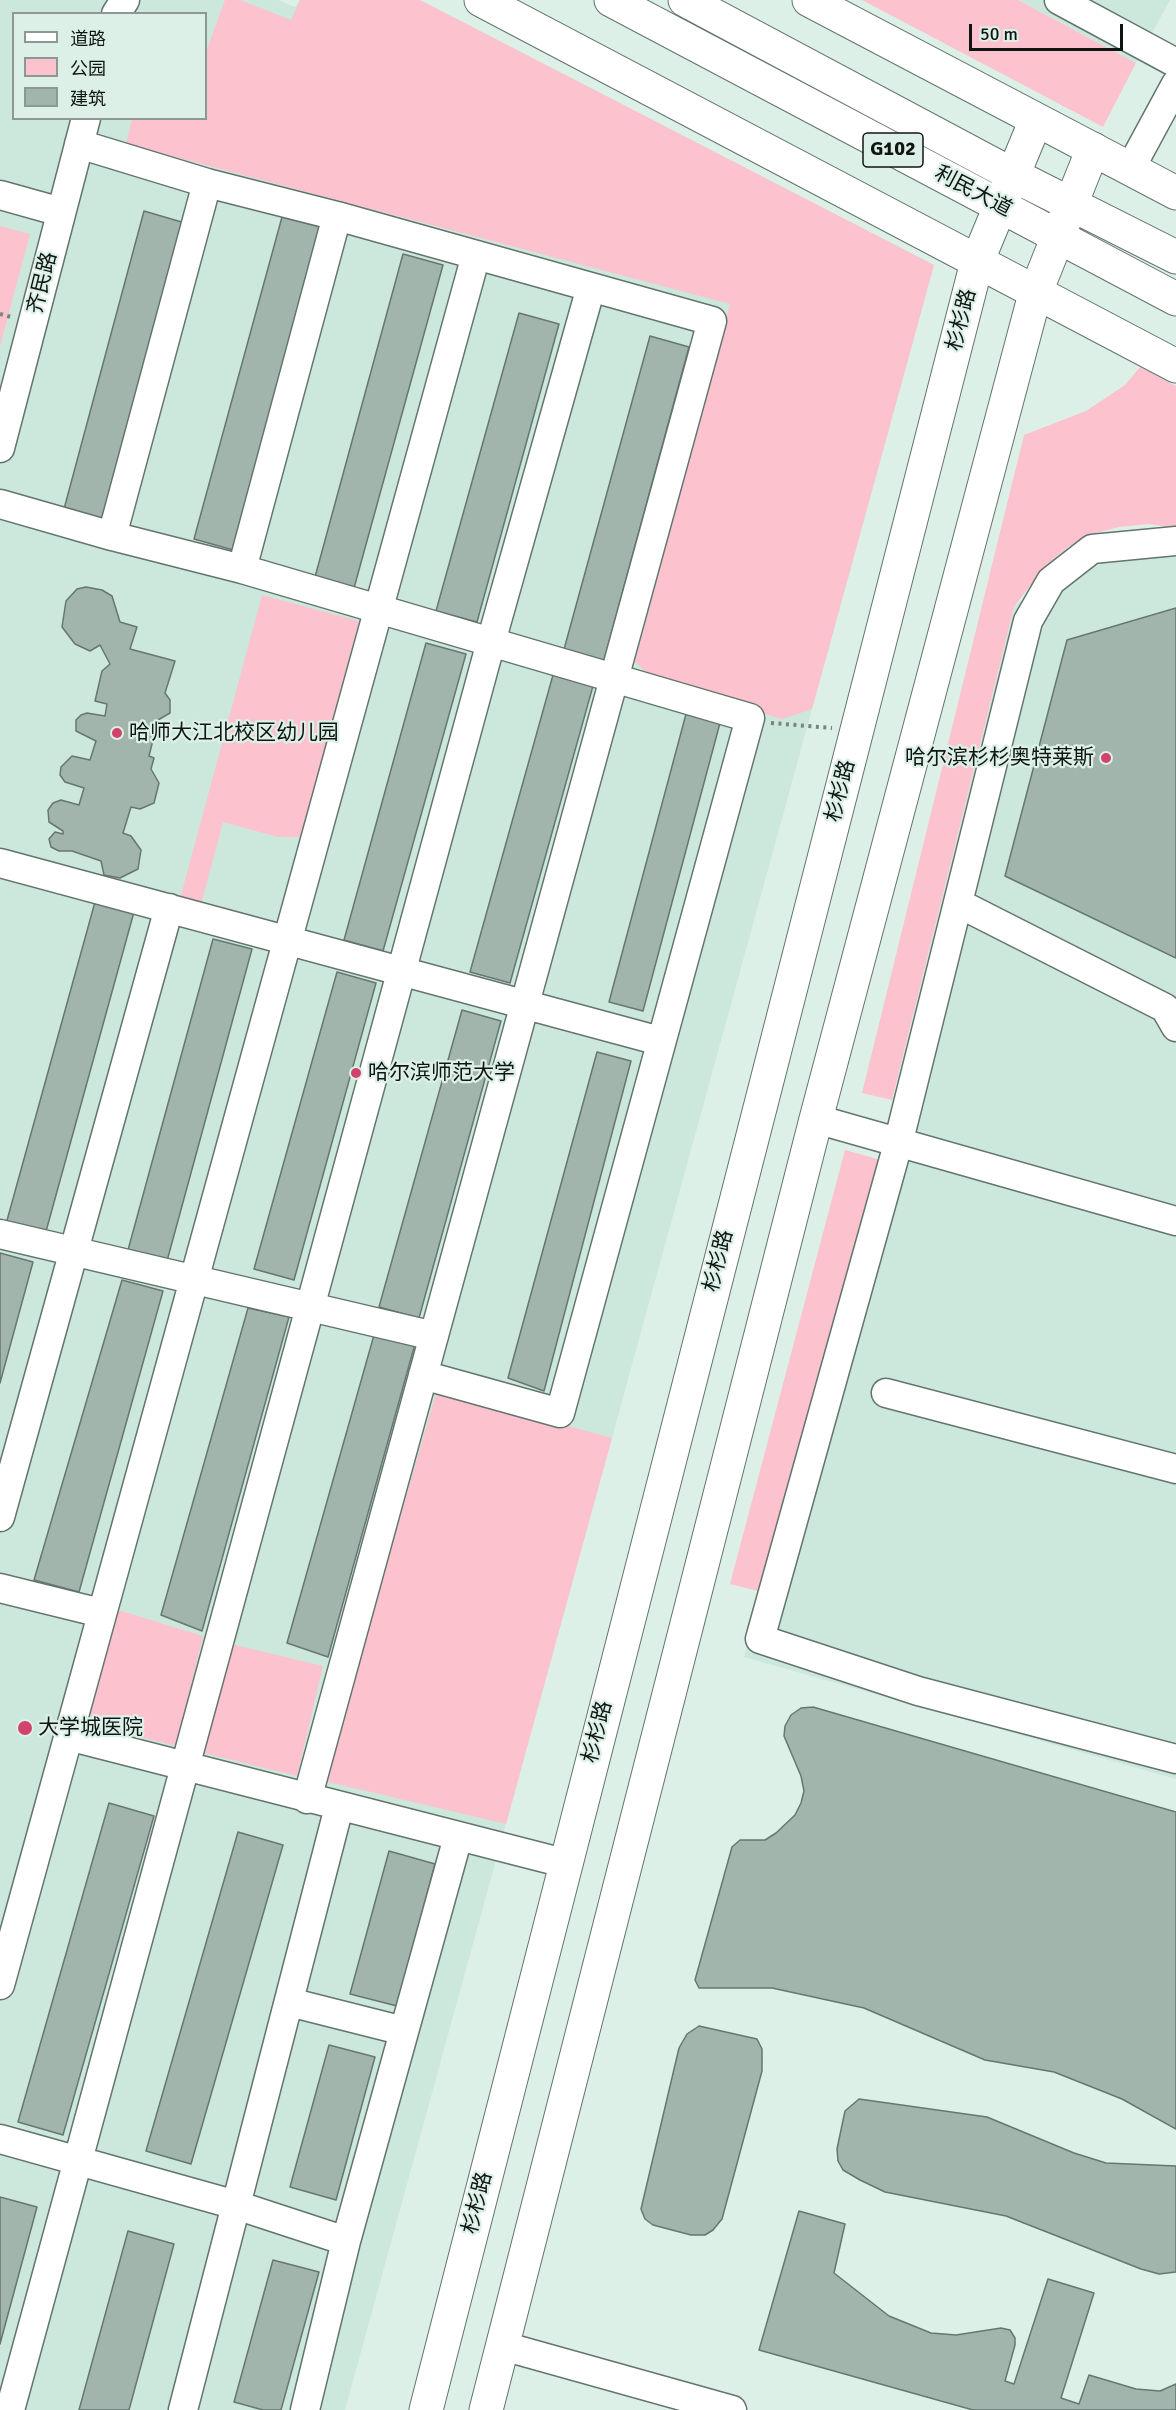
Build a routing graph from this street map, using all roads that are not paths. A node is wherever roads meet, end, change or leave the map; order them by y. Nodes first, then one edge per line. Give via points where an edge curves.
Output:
1 (481, 0) edge
2 (611, 0) edge
3 (685, 0) edge
4 (809, 0) edge
5 (1059, 0) edge
6 (1176, 63) edge
7 (1176, 84) edge
8 (1036, 120) junction
9 (82, 131) edge
10 (1094, 149) junction
11 (1130, 169) junction
12 (1015, 176) junction
13 (207, 183) junction
14 (1176, 193) edge
15 (0, 195) edge
16 (1072, 205) junction
17 (1002, 207) junction
18 (61, 212) junction
19 (337, 216) junction
20 (1059, 237) junction
21 (476, 255) junction
22 (1176, 257) edge
23 (977, 262) junction
24 (591, 287) junction
25 (1035, 294) junction
26 (1176, 299) edge
27 (1176, 366) edge
28 (0, 448) edge
29 (0, 504) edge
30 (112, 536) junction
31 (1176, 541) edge
32 (242, 569) junction
33 (378, 608) junction
34 (491, 642) junction
35 (614, 678) junction
36 (0, 863) edge
37 (958, 903) junction
38 (170, 908) junction
39 (287, 940) junction
40 (401, 971) junction
41 (525, 1004) junction
42 (1176, 1027) edge
43 (660, 1041) junction
44 (816, 1119) junction
45 (898, 1144) junction
46 (1176, 1221) edge
47 (0, 1234) edge
48 (74, 1251) junction
49 (193, 1280) junction
50 (310, 1307) junction
51 (434, 1336) junction
52 (423, 1375) junction
53 (886, 1394) dead end
54 (1176, 1469) edge
55 (0, 1517) edge
56 (0, 1588) edge
57 (101, 1613) junction
58 (68, 1736) junction
59 (1176, 1759) edge
60 (185, 1767) junction
61 (307, 1799) junction
62 (339, 1807) junction
63 (458, 1837) junction
64 (564, 1863) junction
65 (0, 1985) edge
66 (289, 2002) junction
67 (404, 2031) junction
68 (0, 2139) edge
69 (78, 2159) junction
70 (236, 2205) junction
71 (346, 2241) junction
72 (503, 2346) junction
73 (10, 2410) edge
74 (183, 2410) edge
75 (305, 2410) edge
76 (426, 2410) edge
77 (486, 2410) edge
78 (732, 2410) edge

1 - 23 main road
2 - 17 main road, 利民大道 / G102
3 - 12 main road, 利民大道 / G102
4 - 8 main road
5 - 6 street
7 - 11 street
8 - 10 main road
8 - 12 main road, 杉杉路
9 - 13 street
9 - 18 street, 齐民路
10 - 11 main road
10 - 16 main road
11 - 14 main road
12 - 16 main road, 利民大道 / G102
12 - 17 main road, 杉杉路
13 - 19 street
13 - 30 street
15 - 18 street
16 - 20 main road
16 - 22 main road, 利民大道 / G102
17 - 20 main road, 利民大道 / G102
17 - 23 main road, 杉杉路
18 - 28 street, 齐民路
19 - 21 street
19 - 32 street
20 - 25 main road
20 - 26 main road, 利民大道 / G102
21 - 24 street
21 - 33 street
23 - 25 main road
23 - 64 main road, 杉杉路
24 - 34 street
24 - 35 street via 712,321
25 - 27 main road
25 - 44 main road
29 - 30 street
30 - 32 street
31 - 37 street via 1092,549 1051,581 1028,621
32 - 33 street
33 - 34 street
33 - 39 street
34 - 35 street
34 - 40 street
35 - 41 street
35 - 43 street via 750,718
36 - 38 street
37 - 42 street via 1165,1008
37 - 45 street
38 - 39 street
38 - 48 street
39 - 40 street
39 - 49 street
40 - 41 street
40 - 50 street
41 - 43 street
41 - 51 street
43 - 52 street via 560,1413
44 - 45 street
44 - 72 main road
45 - 46 street
45 - 59 street via 760,1639 918,1691
47 - 48 street
48 - 49 street
48 - 55 street
49 - 50 street
49 - 57 street
50 - 51 street
50 - 60 street
51 - 52 street
52 - 61 street
53 - 54 street
56 - 57 street
57 - 58 street
58 - 60 street
58 - 65 street
60 - 61 street
60 - 69 street
61 - 62 street
62 - 63 street
62 - 66 street
63 - 64 street
63 - 67 street
64 - 76 main road, 杉杉路
66 - 67 street
66 - 70 street
67 - 71 street
68 - 69 street
69 - 70 street
69 - 73 street
70 - 71 street
70 - 74 street
71 - 75 street
72 - 77 main road
72 - 78 street

